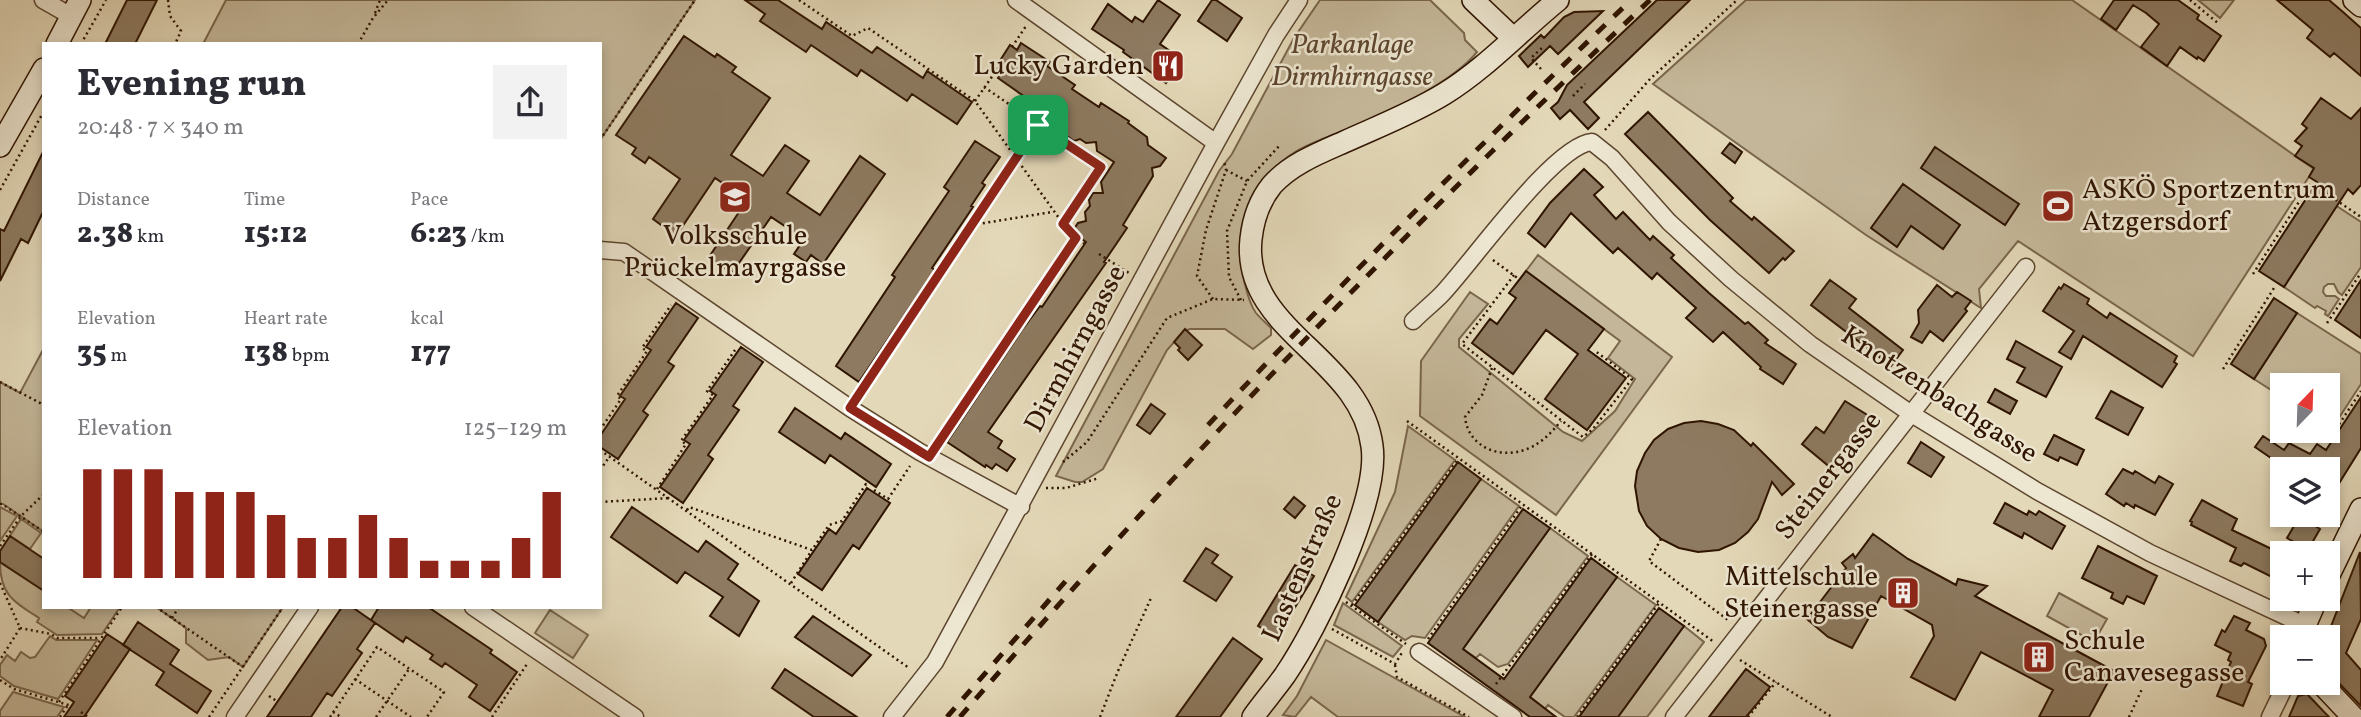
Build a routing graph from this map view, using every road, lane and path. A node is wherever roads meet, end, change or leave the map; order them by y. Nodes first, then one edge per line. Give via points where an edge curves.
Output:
1 (43, 0) edge
2 (106, 0) edge
3 (168, 0) edge
4 (380, 0) edge
5 (388, 0) edge
6 (695, 0) edge
7 (799, 0) edge
8 (1016, 0) edge
9 (1299, 0) edge
10 (1473, 0) edge
11 (1558, 0) edge
12 (1737, 0) edge
13 (2190, 0) edge
14 (2354, 0) edge
15 (2361, 6) edge
16 (75, 8) edge
17 (1034, 14) junction
18 (373, 18) junction
19 (2220, 24) dead end
20 (1513, 38) junction
21 (58, 42) edge
22 (82, 42) edge
23 (176, 42) edge
24 (359, 42) edge
25 (1012, 47) dead end
26 (1543, 47) dead end
27 (1003, 61) dead end
28 (1541, 69) dead end
29 (42, 72) edge
30 (1586, 84) dead end
31 (984, 87) junction
32 (1573, 96) dead end
33 (975, 102) junction
34 (42, 115) edge
35 (1038, 125) junction
36 (602, 137) edge
37 (1598, 137) junction
38 (1216, 143) junction
39 (0, 146) edge
40 (1016, 159) junction
41 (1224, 161) dead end
42 (1226, 170) junction
43 (1247, 181) dead end
44 (0, 190) edge
45 (1053, 211) junction
46 (2361, 218) edge
47 (1063, 224) junction
48 (972, 225) junction
49 (1076, 238) junction
50 (1086, 245) dead end
51 (602, 250) edge
52 (1099, 254) dead end
53 (1494, 261) dead end
54 (2026, 267) dead end
55 (2253, 274) dead end
56 (2361, 274) edge
57 (1514, 275) junction
58 (1143, 279) junction
59 (1520, 280) dead end
60 (2274, 288) dead end
61 (681, 291) junction
62 (1213, 299) junction
63 (1265, 300) junction
64 (1413, 321) dead end
65 (2328, 323) dead end
66 (745, 335) junction
67 (1594, 350) dead end
68 (1492, 368) junction
69 (2223, 369) dead end
70 (0, 382) edge
71 (2361, 391) edge
72 (42, 404) edge
73 (850, 408) junction
74 (1910, 413) junction
75 (1407, 421) dead end
76 (1560, 421) junction
77 (2340, 423) edge
78 (602, 427) edge
79 (602, 451) edge
80 (924, 455) junction
81 (610, 456) junction
82 (1458, 459) junction
83 (602, 467) edge
84 (1037, 477) junction
85 (1099, 478) dead end
86 (868, 486) dead end
87 (657, 489) junction
88 (874, 490) dead end
89 (42, 496) edge
90 (671, 498) junction
91 (602, 502) edge
92 (0, 504) edge
93 (1523, 505) junction
94 (1021, 507) junction
95 (2361, 509) edge
96 (687, 510) junction
97 (21, 516) junction
98 (42, 531) edge
99 (1661, 539) dead end
100 (0, 546) edge
101 (812, 551) junction
102 (2340, 552) edge
103 (1592, 554) junction
104 (0, 583) edge
105 (790, 583) junction
106 (1329, 593) junction
107 (1151, 598) dead end
108 (1659, 603) junction
109 (1352, 605) junction
110 (121, 609) edge
111 (159, 609) edge
112 (178, 609) edge
113 (282, 609) edge
114 (309, 609) edge
115 (476, 609) edge
116 (172, 618) junction
117 (1316, 620) junction
118 (2290, 625) edge
119 (20, 628) junction
120 (1742, 630) junction
121 (101, 638) junction
122 (1413, 648) junction
123 (536, 650) junction
124 (1732, 654) junction
125 (0, 660) edge
126 (1395, 664) junction
127 (243, 667) junction
128 (409, 669) junction
129 (923, 678) junction
130 (355, 679) junction
131 (0, 680) edge
132 (1776, 682) junction
133 (2142, 688) dead end
134 (2281, 695) edge
135 (2332, 695) edge
136 (1486, 697) junction
137 (387, 701) junction
138 (59, 702) junction
139 (80, 712) dead end
140 (334, 712) junction
141 (60, 717) edge
142 (88, 717) edge
143 (209, 717) edge
144 (235, 717) edge
145 (330, 717) edge
146 (341, 717) edge
147 (376, 717) edge
148 (411, 717) edge
149 (427, 717) edge
150 (492, 717) edge
151 (635, 717) edge
152 (892, 717) edge
153 (1100, 717) edge
154 (1253, 717) edge
155 (1469, 717) edge
156 (1513, 717) edge
157 (1577, 717) edge
158 (1674, 717) edge
159 (1748, 717) edge
160 (1832, 717) edge
161 (2129, 717) edge
162 (2270, 717) edge
163 (2353, 717) edge

1 - 16 street
2 - 22 path
3 - 23 path via 170,16 181,31
4 - 18 path
5 - 18 path
6 - 36 path
7 - 33 path via 852,36 868,28
8 - 17 street
9 - 38 street, Dirmhirngasse
10 - 20 street
11 - 20 street, Lastenstraße
12 - 37 path via 1650,79
13 - 19 path
14 - 15 street
16 - 21 street
17 - 25 path
17 - 38 street
18 - 24 path
20 - 63 street, Lastenstraße via 1442,95 1283,174 1256,214 1251,245 1252,268
26 - 28 path via 1531,58
27 - 31 path
29 - 39 street
30 - 32 path
31 - 33 path
31 - 35 path
33 - 40 path
34 - 44 path
35 - 40 path
35 - 47 path via 1101,167
37 - 64 street via 1575,148 1531,188 1442,294
37 - 74 street, Knotzenbachgasse via 1669,222 1731,279 1810,344
38 - 58 street, Dirmhirngasse
40 - 45 path
40 - 48 path
41 - 42 path
42 - 43 path
42 - 62 path via 1197,276
45 - 47 path
45 - 48 path
46 - 55 path via 2311,183
47 - 49 path
48 - 73 path
49 - 50 path
49 - 80 path
51 - 61 street via 624,252
52 - 58 path
53 - 57 path
54 - 74 street, Steinergasse
56 - 65 path
57 - 59 path
57 - 68 path via 1462,344
58 - 84 street, Dirmhirngasse
60 - 69 path
61 - 66 street
61 - 78 path via 642,348 647,351
62 - 63 path
62 - 84 path via 1167,318 1087,442 1059,466
63 - 106 street, Lastenstraße via 1345,385 1370,433 1371,476 1357,530
66 - 73 street
66 - 87 path via 707,391 713,395 681,441 686,444
67 - 76 path via 1632,379 1583,437
68 - 76 path
68 - 76 path via 1482,395 1465,417 1466,430 1484,448 1493,453 1525,450 1545,439
70 - 72 path
71 - 77 path
73 - 80 street
74 - 118 street, Knotzenbachgasse via 2037,491
74 - 120 street, Steinergasse
75 - 82 path
79 - 81 path
80 - 88 path via 888,499
80 - 94 street
81 - 83 path
81 - 87 path
82 - 93 path
82 - 109 path
84 - 85 path via 1051,490
84 - 94 street, Dirmhirngasse
86 - 101 path via 842,521 829,525
87 - 90 path
89 - 97 path
90 - 91 path
90 - 96 path
92 - 97 path
93 - 103 path
93 - 122 path
94 - 129 street, Dirmhirngasse
95 - 102 street
96 - 101 path via 690,507
96 - 105 path
97 - 98 path
97 - 100 path
99 - 120 path via 1649,561
101 - 105 path
103 - 108 path
103 - 136 path
104 - 119 path
105 - 129 path
106 - 109 path
106 - 117 street, Lastenstraße
107 - 153 path
108 - 124 path
108 - 157 path
109 - 122 path
110 - 121 path
111 - 116 path
112 - 116 path
113 - 127 path
114 - 144 street
115 - 123 street
116 - 127 path
117 - 126 path
117 - 154 street, Lastenstraße via 1286,673
119 - 121 path via 57,638
119 - 125 path
120 - 124 street, Steinergasse
121 - 138 path
122 - 126 path
122 - 136 street
123 - 150 path
123 - 151 street
124 - 132 path
124 - 158 street, Steinergasse
126 - 155 path via 1397,677
127 - 143 path
128 - 130 path via 377,647
128 - 137 path
128 - 149 path via 444,692
129 - 152 street, Dirmhirngasse
130 - 137 path
130 - 140 path
131 - 138 path via 14,689
132 - 159 path
132 - 160 path
133 - 161 path
134 - 162 street
135 - 163 street
136 - 156 street
137 - 147 path
137 - 148 path
138 - 141 path via 70,706
139 - 142 path
140 - 145 path
140 - 146 path

